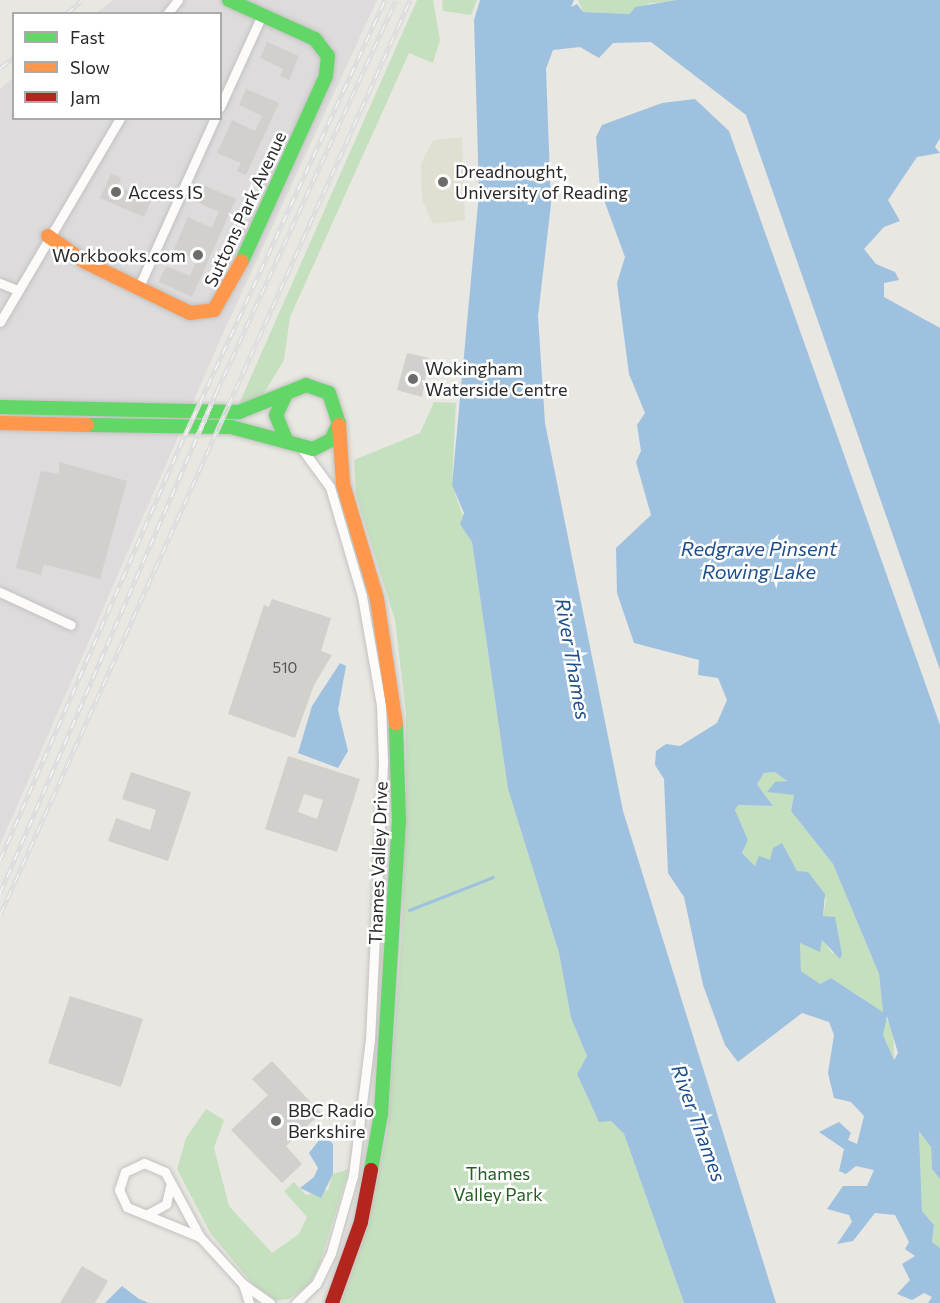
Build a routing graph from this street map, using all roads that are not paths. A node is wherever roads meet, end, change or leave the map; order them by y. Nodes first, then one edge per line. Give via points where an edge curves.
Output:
1 (178, 0) edge
2 (229, 0) edge
3 (169, 12) edge
4 (262, 15) junction
5 (222, 103) edge
6 (119, 120) edge
7 (214, 120) edge
8 (48, 236) junction
9 (0, 283) edge
10 (15, 289) junction
11 (138, 289) junction
12 (0, 322) edge
13 (286, 394) junction
14 (0, 400) edge
15 (33, 406) junction
16 (0, 407) edge
17 (0, 423) edge
18 (339, 423) junction
19 (287, 442) junction
20 (302, 449) junction
21 (0, 592) edge
22 (71, 625) dead end
23 (170, 1184) junction
24 (148, 1214) junction
25 (200, 1237) junction
26 (243, 1284) junction
27 (249, 1303) edge
28 (270, 1303) edge
29 (297, 1303) edge
30 (332, 1303) edge

1 - 3 street
2 - 4 street, Suttons Park Avenue
4 - 5 street
4 - 11 street, Suttons Park Avenue via 315,39 328,56 321,87 228,292 214,310 190,313
6 - 8 street via 75,200
7 - 11 street
8 - 10 street
8 - 11 street, Suttons Park Avenue
9 - 10 street
10 - 12 street
13 - 15 street via 239,412
13 - 18 street via 318,387 336,402
13 - 19 street via 276,415
14 - 15 street
15 - 16 street
17 - 19 street via 231,427
18 - 20 street via 331,440
18 - 30 street, Thames Valley Drive via 343,484 377,599 396,706 399,822 381,1114 361,1222
19 - 20 street
20 - 29 street, Thames Valley Drive via 330,487 362,596 381,705 383,761 370,1040 353,1176 331,1253 316,1284
21 - 22 street
23 - 24 street via 166,1204
23 - 24 street via 165,1172 151,1163 125,1172 122,1200 135,1212
23 - 25 street
24 - 25 street
25 - 26 street
26 - 27 street
26 - 28 street

